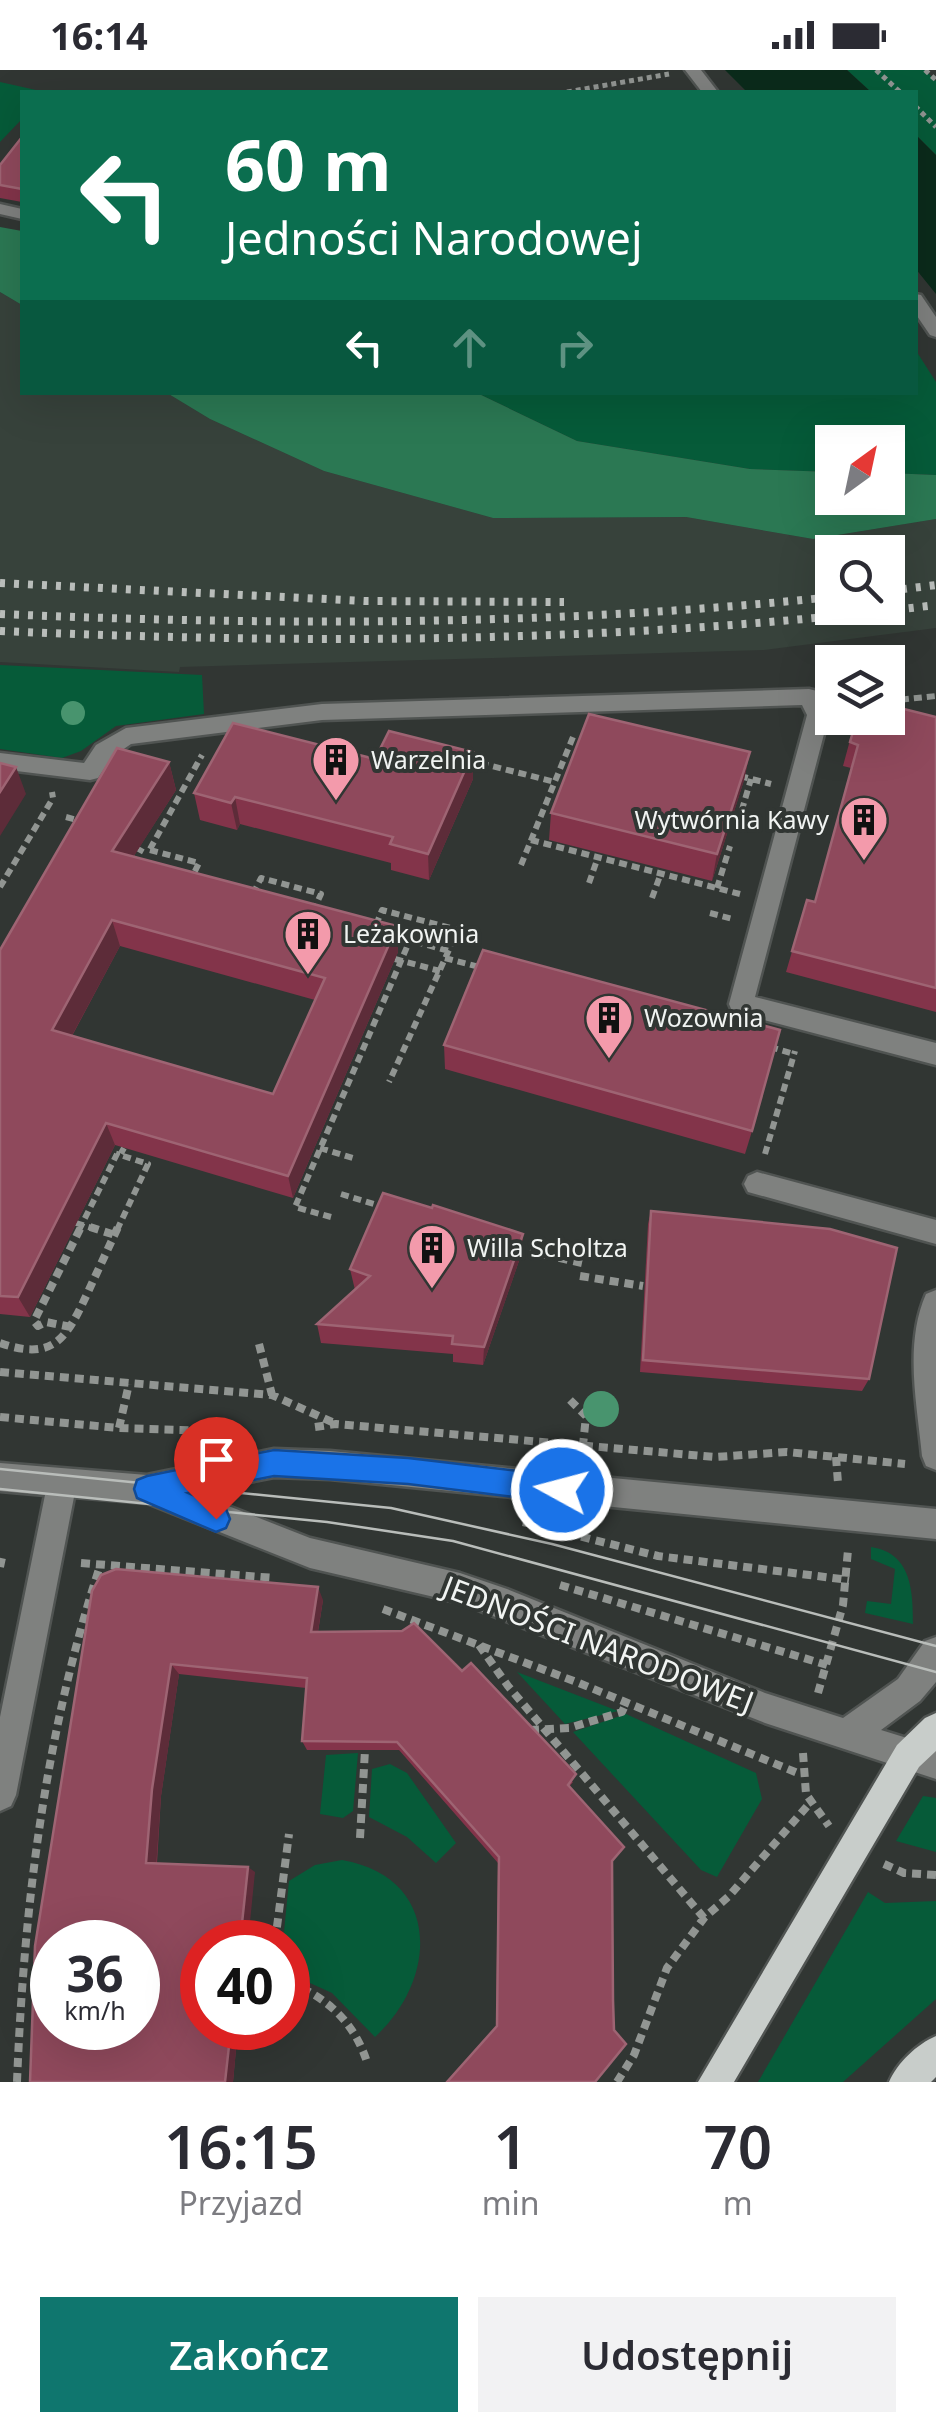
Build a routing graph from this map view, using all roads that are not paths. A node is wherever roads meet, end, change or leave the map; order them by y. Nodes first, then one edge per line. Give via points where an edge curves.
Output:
1 (686, 71) edge
2 (708, 90) edge
3 (918, 304) edge
4 (936, 331) edge
5 (0, 761) edge
6 (936, 1054) edge
7 (756, 1184) road end
8 (936, 1232) edge
9 (936, 1303) edge
10 (928, 1460) edge
11 (0, 1476) edge
12 (62, 1484) junction
13 (147, 1489) junction
14 (936, 1524) edge
15 (936, 1652) edge
16 (936, 1729) edge
17 (844, 1735) junction
18 (922, 1759) edge
19 (0, 1795) edge
20 (936, 2054) edge
21 (715, 2082) edge
22 (906, 2082) edge

1 - 2 street
3 - 4 street
5 - 6 street via 90,772 126,736 322,712 809,697 818,715 741,1004
7 - 8 street
9 - 10 street via 926,1354
11 - 12 street, JEDNOŚCI NARODOWEJ
12 - 13 street, JEDNOŚCI NARODOWEJ
12 - 19 street
13 - 14 street, JEDNOŚCI NARODOWEJ via 293,1464
13 - 17 street, JEDNOŚCI NARODOWEJ via 310,1553 508,1604
15 - 17 street via 894,1704
16 - 18 main road
17 - 18 street, JEDNOŚCI NARODOWEJ
18 - 21 main road
20 - 22 main road

